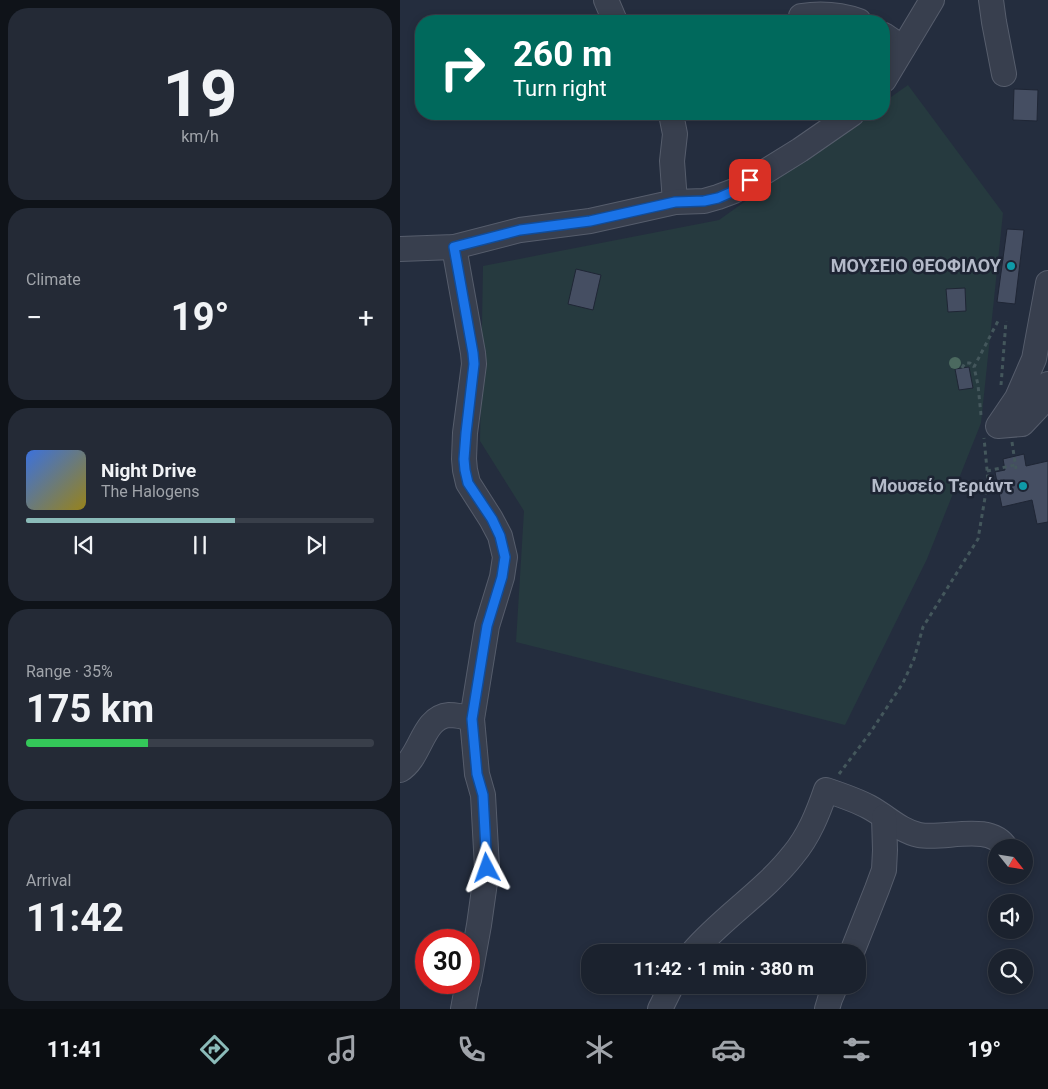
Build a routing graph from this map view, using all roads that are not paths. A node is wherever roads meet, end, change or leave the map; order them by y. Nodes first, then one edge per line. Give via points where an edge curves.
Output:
1 (606, 0) edge
2 (932, 0) edge
3 (991, 0) edge
4 (612, 15) edge
5 (812, 15) edge
6 (837, 15) edge
7 (890, 39) edge
8 (903, 48) junction
9 (890, 70) edge
10 (1004, 74) dead end
11 (673, 120) edge
12 (843, 120) edge
13 (675, 202) junction
14 (454, 247) junction
15 (400, 249) edge
16 (1048, 287) edge
17 (1041, 359) edge
18 (1039, 384) edge
19 (472, 719) junction
20 (400, 770) edge
21 (884, 817) junction
22 (998, 839) edge
23 (478, 929) edge
24 (701, 944) edge
25 (855, 944) edge
26 (466, 994) edge
27 (668, 994) edge
28 (832, 994) edge
29 (463, 1009) edge
30 (660, 1009) edge
31 (827, 1009) edge

1 - 4 street
2 - 8 street
3 - 10 street
5 - 6 street
7 - 8 street
8 - 9 street
11 - 13 street
12 - 13 street via 734,191 704,201
13 - 14 street via 590,221 520,230
14 - 15 street
14 - 19 street via 473,358 465,470 468,483 500,536 505,557 487,626
16 - 17 street
17 - 18 street
19 - 20 street via 449,715 437,718
19 - 23 street via 477,774 483,795 487,868
21 - 22 street via 918,835 937,837 972,833
21 - 24 street via 867,806 826,790 808,835 793,856
21 - 25 street via 884,870
26 - 29 street
27 - 30 street
28 - 31 street

